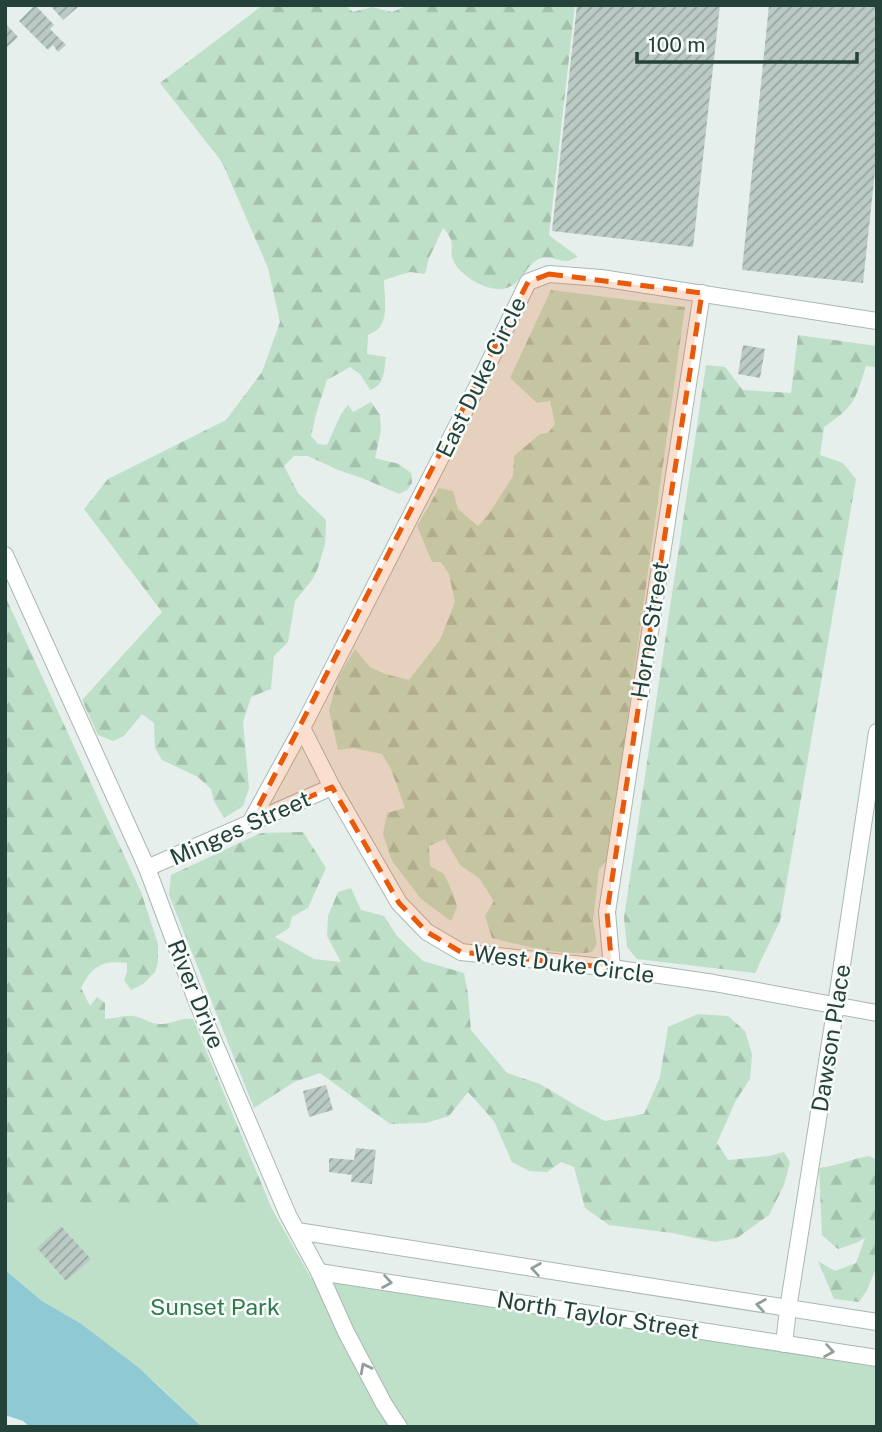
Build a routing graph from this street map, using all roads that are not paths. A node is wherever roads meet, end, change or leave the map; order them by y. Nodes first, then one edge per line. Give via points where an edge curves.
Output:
1 (702, 293) junction
2 (877, 321) edge
3 (5, 555) edge
4 (302, 728) junction
5 (877, 732) edge
6 (332, 787) junction
7 (250, 823) junction
8 (148, 868) junction
9 (612, 968) junction
10 (836, 1005) junction
11 (877, 1013) edge
12 (297, 1231) junction
13 (319, 1272) junction
14 (788, 1309) junction
15 (877, 1322) edge
16 (784, 1344) junction
17 (877, 1358) edge
18 (399, 1427) edge

1 - 2 street, East Duke Circle
1 - 4 street, East Duke Circle via 549,274 528,282
1 - 9 street, Horne Street via 607,912
3 - 8 street, River Drive
4 - 6 street
4 - 7 street, East Duke Circle
5 - 10 street, Dawson Place
6 - 7 street, Minges Street
6 - 9 street, West Duke Circle via 399,903 427,932 461,952
7 - 8 street, Minges Street
8 - 12 street, River Drive via 197,1002
9 - 10 street, West Duke Circle
10 - 11 street, West Duke Circle
10 - 14 street, Dawson Place
12 - 13 street, River Drive
14 -> 12 street
13 -> 16 street, North Taylor Street
18 -> 13 street, River Drive via 346,1332
14 - 15 street
14 - 16 street, Dawson Place
16 -> 17 street, North Taylor Street

